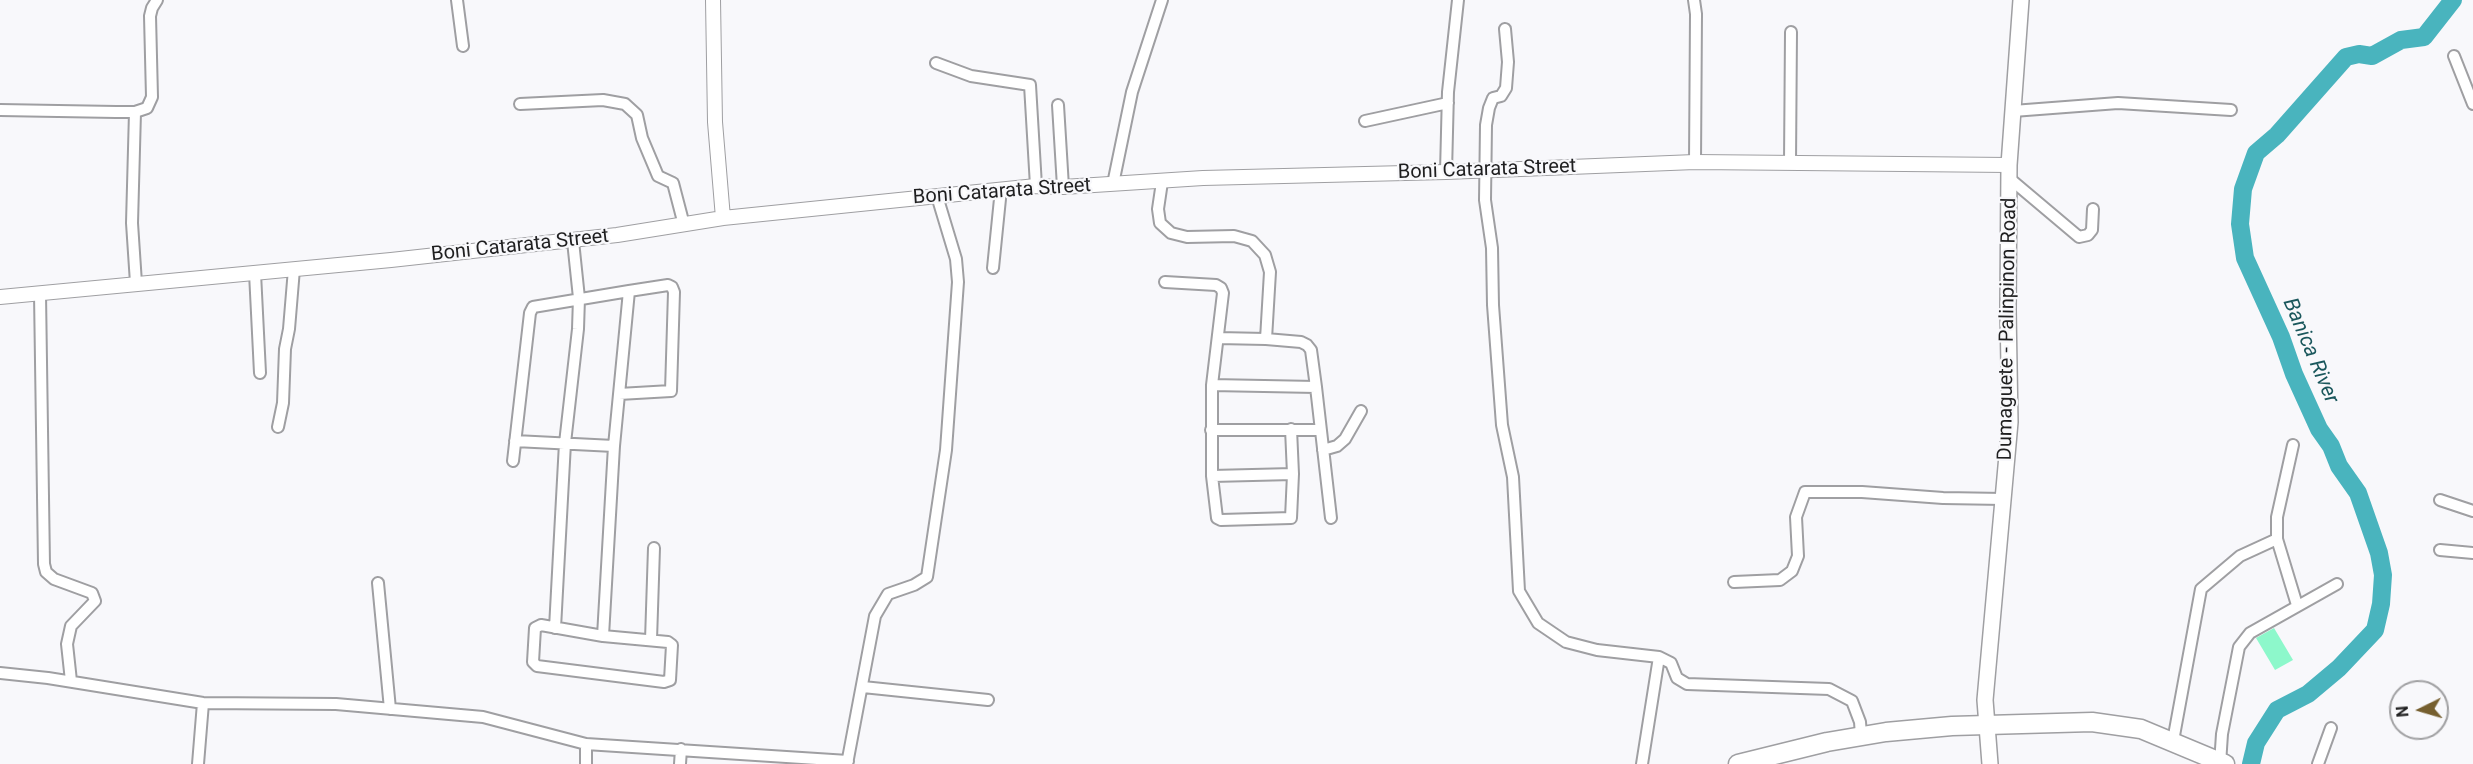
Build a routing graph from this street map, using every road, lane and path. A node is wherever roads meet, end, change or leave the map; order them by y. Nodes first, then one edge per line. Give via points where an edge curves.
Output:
1 (157, 0) edge
2 (457, 0) edge
3 (713, 0) edge
4 (1161, 0) edge
5 (1458, 0) edge
6 (1694, 0) edge
7 (2021, 0) edge
8 (1505, 29) dead end
9 (1791, 32) dead end
10 (463, 46) dead end
11 (2454, 56) dead end
12 (936, 63) dead end
13 (1448, 103) junction
14 (2473, 104) edge
15 (520, 105) dead end
16 (1058, 105) dead end
17 (0, 110) edge
18 (2231, 110) dead end
19 (2013, 111) junction
20 (135, 112) junction
21 (1365, 121) dead end
22 (1695, 162) junction
23 (1790, 162) junction
24 (1486, 170) junction
25 (2009, 171) junction
26 (1446, 172) junction
27 (1162, 182) junction
28 (1113, 184) junction
29 (1036, 186) junction
30 (1064, 187) junction
31 (1001, 189) junction
32 (938, 196) junction
33 (2093, 209) dead end
34 (723, 218) junction
35 (684, 225) junction
36 (573, 241) junction
37 (993, 268) dead end
38 (294, 269) junction
39 (255, 273) junction
40 (1165, 282) dead end
41 (136, 283) junction
42 (629, 291) junction
43 (40, 294) junction
44 (0, 297) edge
45 (579, 298) junction
46 (1218, 338) junction
47 (1266, 339) junction
48 (260, 373) dead end
49 (1212, 385) junction
50 (1316, 387) junction
51 (619, 394) junction
52 (1361, 411) dead end
53 (278, 427) dead end
54 (1291, 429) junction
55 (1211, 430) junction
56 (1320, 430) junction
57 (515, 441) junction
58 (565, 443) junction
59 (2293, 445) dead end
60 (614, 446) junction
61 (1323, 450) junction
62 (513, 461) dead end
63 (1293, 474) junction
64 (1212, 476) junction
65 (2004, 499) junction
66 (2440, 500) dead end
67 (2473, 511) edge
68 (1331, 518) dead end
69 (2277, 539) junction
70 (654, 548) dead end
71 (2440, 549) dead end
72 (2473, 553) edge
73 (1734, 582) dead end
74 (378, 583) dead end
75 (2337, 584) dead end
76 (2297, 605) junction
77 (555, 628) junction
78 (603, 636) junction
79 (651, 640) junction
80 (1659, 657) junction
81 (0, 673) edge
82 (71, 681) junction
83 (863, 687) junction
84 (988, 699) dead end
85 (202, 703) junction
86 (390, 709) junction
87 (1985, 725) junction
88 (2331, 728) dead end
89 (1861, 735) junction
90 (2173, 741) junction
91 (586, 744) junction
92 (681, 749) junction
93 (847, 763) edge
94 (2221, 763) edge
95 (198, 764) edge
96 (586, 764) edge
97 (680, 764) edge
98 (1642, 764) edge
99 (1738, 764) edge
100 (1990, 764) edge
101 (2318, 764) edge

1 - 20 street via 150,16 152,97 147,108
2 - 10 street
3 - 34 street via 715,122
4 - 28 street via 1132,92
5 - 13 street
6 - 22 street
7 - 19 main road, Dumaguete - Palinpinon Road
8 - 24 street via 1506,88 1501,96 1493,98 1489,108
9 - 23 street
11 - 14 street
12 - 29 street via 971,76 1030,85
13 - 21 street
13 - 26 street
15 - 35 street via 603,100 632,109 658,176 673,183
16 - 30 street
17 - 20 street
18 - 19 street via 2118,103
19 - 25 main road, Dumaguete - Palinpinon Road
20 - 41 street via 132,223
22 - 23 street, Boni Catarata Street
22 - 24 street, Boni Catarata Street
23 - 25 street, Boni Catarata Street
24 - 26 street, Boni Catarata Street
24 - 80 street via 1502,425 1513,477 1519,591 1538,623 1566,642
25 - 33 street via 2079,237 2092,230
25 - 65 main road, Dumaguete - Palinpinon Road via 2010,422
26 - 27 street, Boni Catarata Street
27 - 28 street, Boni Catarata Street
27 - 47 street via 1160,223 1171,233 1187,237 1234,236 1252,241 1266,255 1270,272
28 - 30 street, Boni Catarata Street
29 - 30 street, Boni Catarata Street
29 - 31 street, Boni Catarata Street
31 - 32 street, Boni Catarata Street
31 - 37 street
32 - 34 street, Boni Catarata Street
32 - 83 street via 956,259 958,282 946,450 927,577 888,594 875,616
34 - 35 street, Boni Catarata Street
35 - 36 street, Boni Catarata Street
36 - 38 street, Boni Catarata Street
36 - 45 street
38 - 39 street, Boni Catarata Street
38 - 53 street
39 - 41 street, Boni Catarata Street
39 - 48 street
40 - 46 street via 1221,288
41 - 43 street, Boni Catarata Street
42 - 45 street
42 - 51 street
42 - 51 street via 668,285 674,292 671,391
43 - 44 street, Boni Catarata Street
43 - 82 street via 44,564 54,579 92,593 95,601 71,626 67,644
45 - 57 street via 540,304 530,313
45 - 58 street
46 - 47 street
46 - 49 street
47 - 50 street via 1307,345
49 - 50 street
49 - 55 street
50 - 56 street
51 - 60 street
52 - 61 street via 1345,439
54 - 55 street
54 - 56 street
54 - 63 street
55 - 64 street
56 - 61 street
57 - 58 street
57 - 62 street
58 - 60 street
58 - 77 street
59 - 69 street via 2277,517
60 - 78 street
61 - 68 street
63 - 64 street
63 - 64 street via 1293,514 1288,519 1217,518
65 - 73 street via 1804,492 1796,517 1797,556 1792,571 1780,580
65 - 87 main road, Dumaguete - Palinpinon Road via 1986,677
66 - 67 street
69 - 76 street
69 - 90 street via 2240,556 2200,590
70 - 79 street
71 - 72 street
74 - 86 street
75 - 76 street
76 - 94 street via 2250,633 2239,647
77 - 78 street
77 - 79 street via 536,628 533,662 537,666 670,680 672,645
78 - 79 street
80 - 89 street via 1671,663 1677,678 1687,684 1829,688 1851,701
80 - 98 street
81 - 82 street
82 - 85 street
83 - 84 street
83 - 93 street
85 - 86 street via 336,704
85 - 95 street
86 - 91 street via 483,717
87 - 89 highway
87 - 90 highway via 2110,723
87 - 100 main road, Dumaguete - Palinpinon Road
88 - 101 street
89 - 99 highway
90 - 94 highway
91 - 92 street
91 - 96 street
92 - 93 street
92 - 97 street

